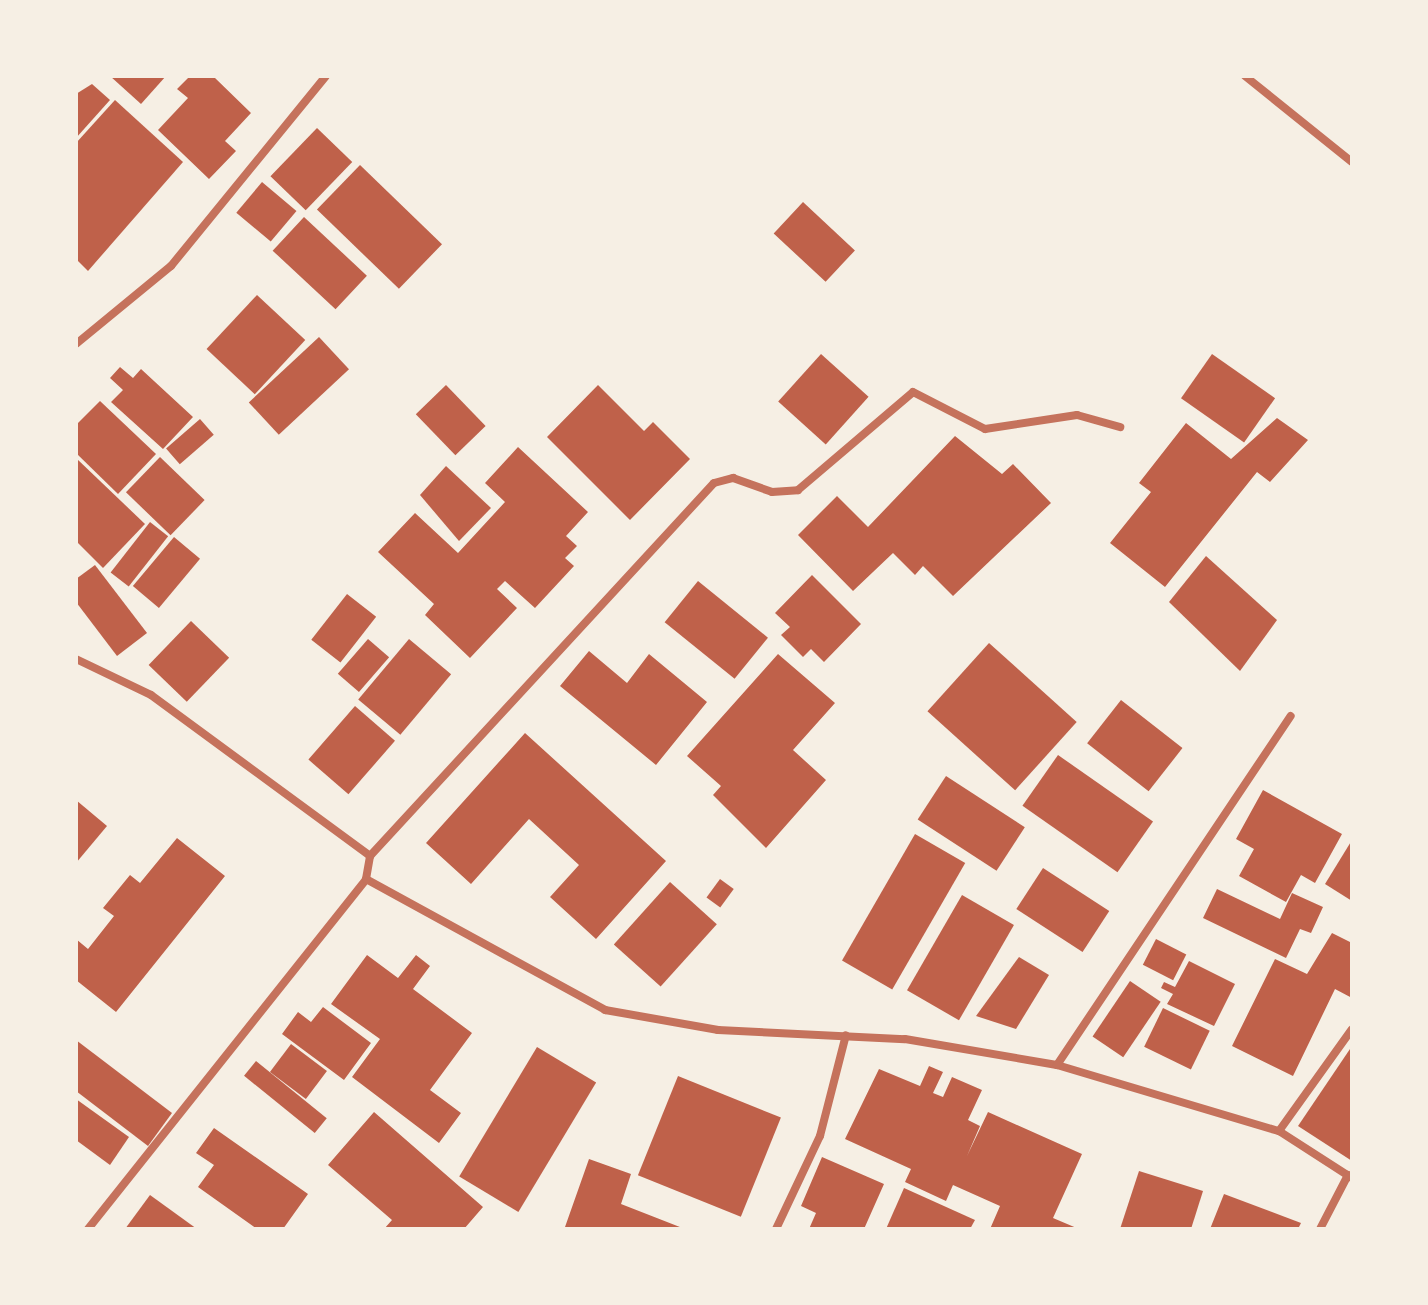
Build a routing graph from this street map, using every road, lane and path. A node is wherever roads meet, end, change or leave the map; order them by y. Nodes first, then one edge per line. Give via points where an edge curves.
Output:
1 (326, 76) edge
2 (1245, 76) edge
3 (1352, 162) edge
4 (76, 344) edge
5 (1120, 427) dead end
6 (76, 659) edge
7 (1291, 716) dead end
8 (370, 856) junction
9 (366, 879) junction
10 (1352, 1029) edge
11 (846, 1035) junction
12 (1057, 1065) junction
13 (1279, 1131) junction
14 (1350, 1176) edge
15 (88, 1229) edge
16 (776, 1229) edge
17 (1320, 1229) edge

1 - 4 street via 171,266
2 - 3 street
5 - 8 street via 1077,415 985,429 913,392 798,490 772,492 733,478 714,483
6 - 8 street via 151,695
7 - 12 street
8 - 9 street
9 - 11 street via 605,1010 718,1030
9 - 15 street
10 - 13 street
11 - 12 street
11 - 16 street via 820,1136
12 - 13 street
13 - 14 street
14 - 17 street

